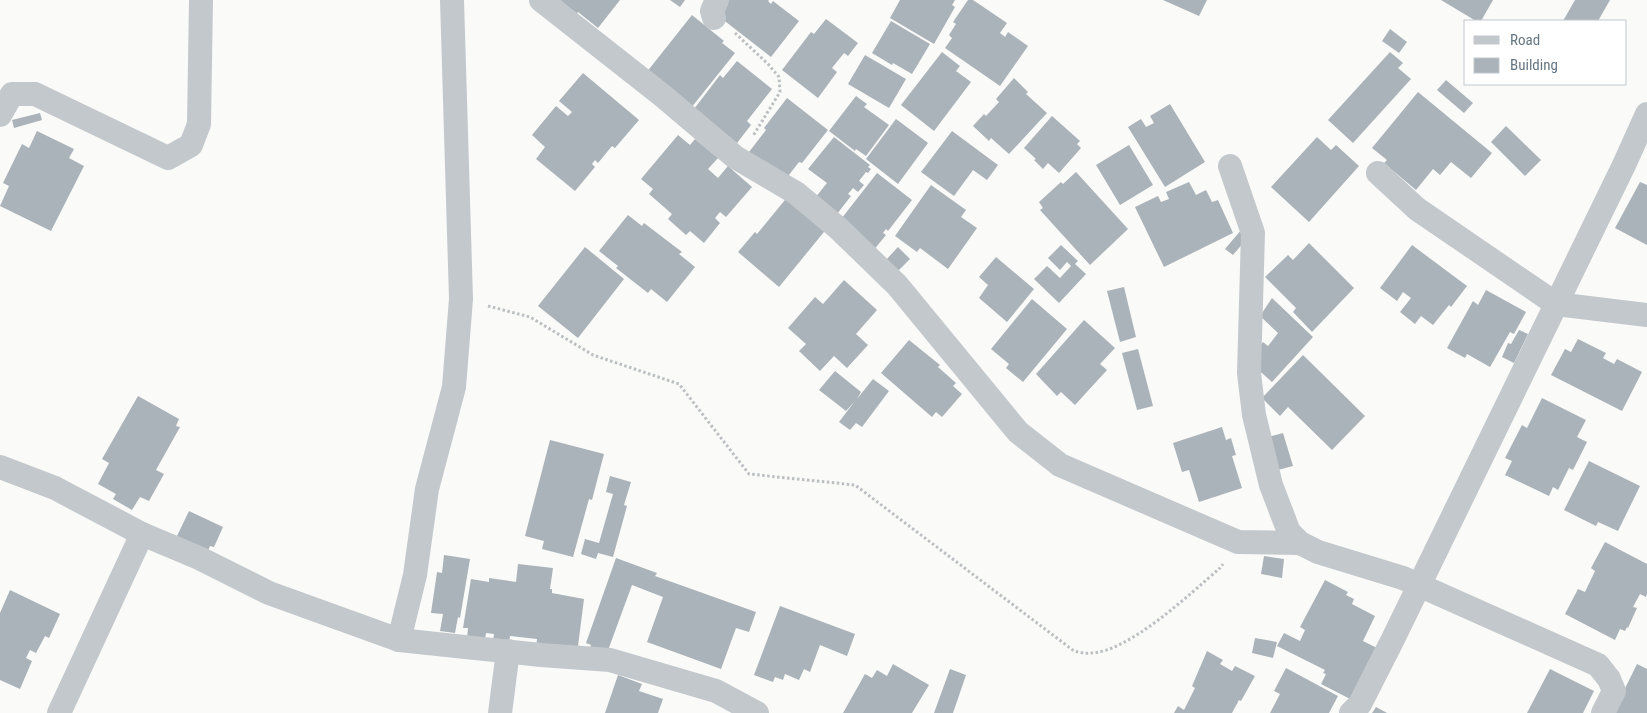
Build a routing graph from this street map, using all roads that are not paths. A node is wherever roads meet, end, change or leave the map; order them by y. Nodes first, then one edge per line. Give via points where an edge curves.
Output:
1 (201, 0) edge
2 (452, 0) edge
3 (541, 0) edge
4 (6, 91) edge
5 (1647, 114) edge
6 (0, 115) edge
7 (1230, 166) dead end
8 (1378, 173) dead end
9 (1556, 304) junction
10 (1647, 315) edge
11 (0, 467) edge
12 (142, 534) junction
13 (1300, 543) junction
14 (1419, 585) junction
15 (400, 640) junction
16 (508, 651) junction
17 (59, 713) edge
18 (500, 713) edge
19 (757, 713) edge
20 (1351, 713) edge
21 (1604, 713) edge

1 - 4 street via 198,124 191,145 168,158 35,94
2 - 15 street via 461,299 454,387 427,489 415,576
3 - 13 street via 735,157 796,193 838,228 897,285 1018,432 1060,466 1238,542
4 - 6 street
5 - 9 street
7 - 13 street via 1253,233 1249,373 1254,415 1284,524
8 - 9 street via 1417,209
9 - 10 street
9 - 14 street
11 - 12 street via 55,488
12 - 15 street via 199,558 269,594
12 - 17 street
13 - 14 street
14 - 20 street via 1360,704
14 - 21 street via 1598,665 1614,691
15 - 16 street
16 - 18 street
16 - 19 street via 610,660 716,691

